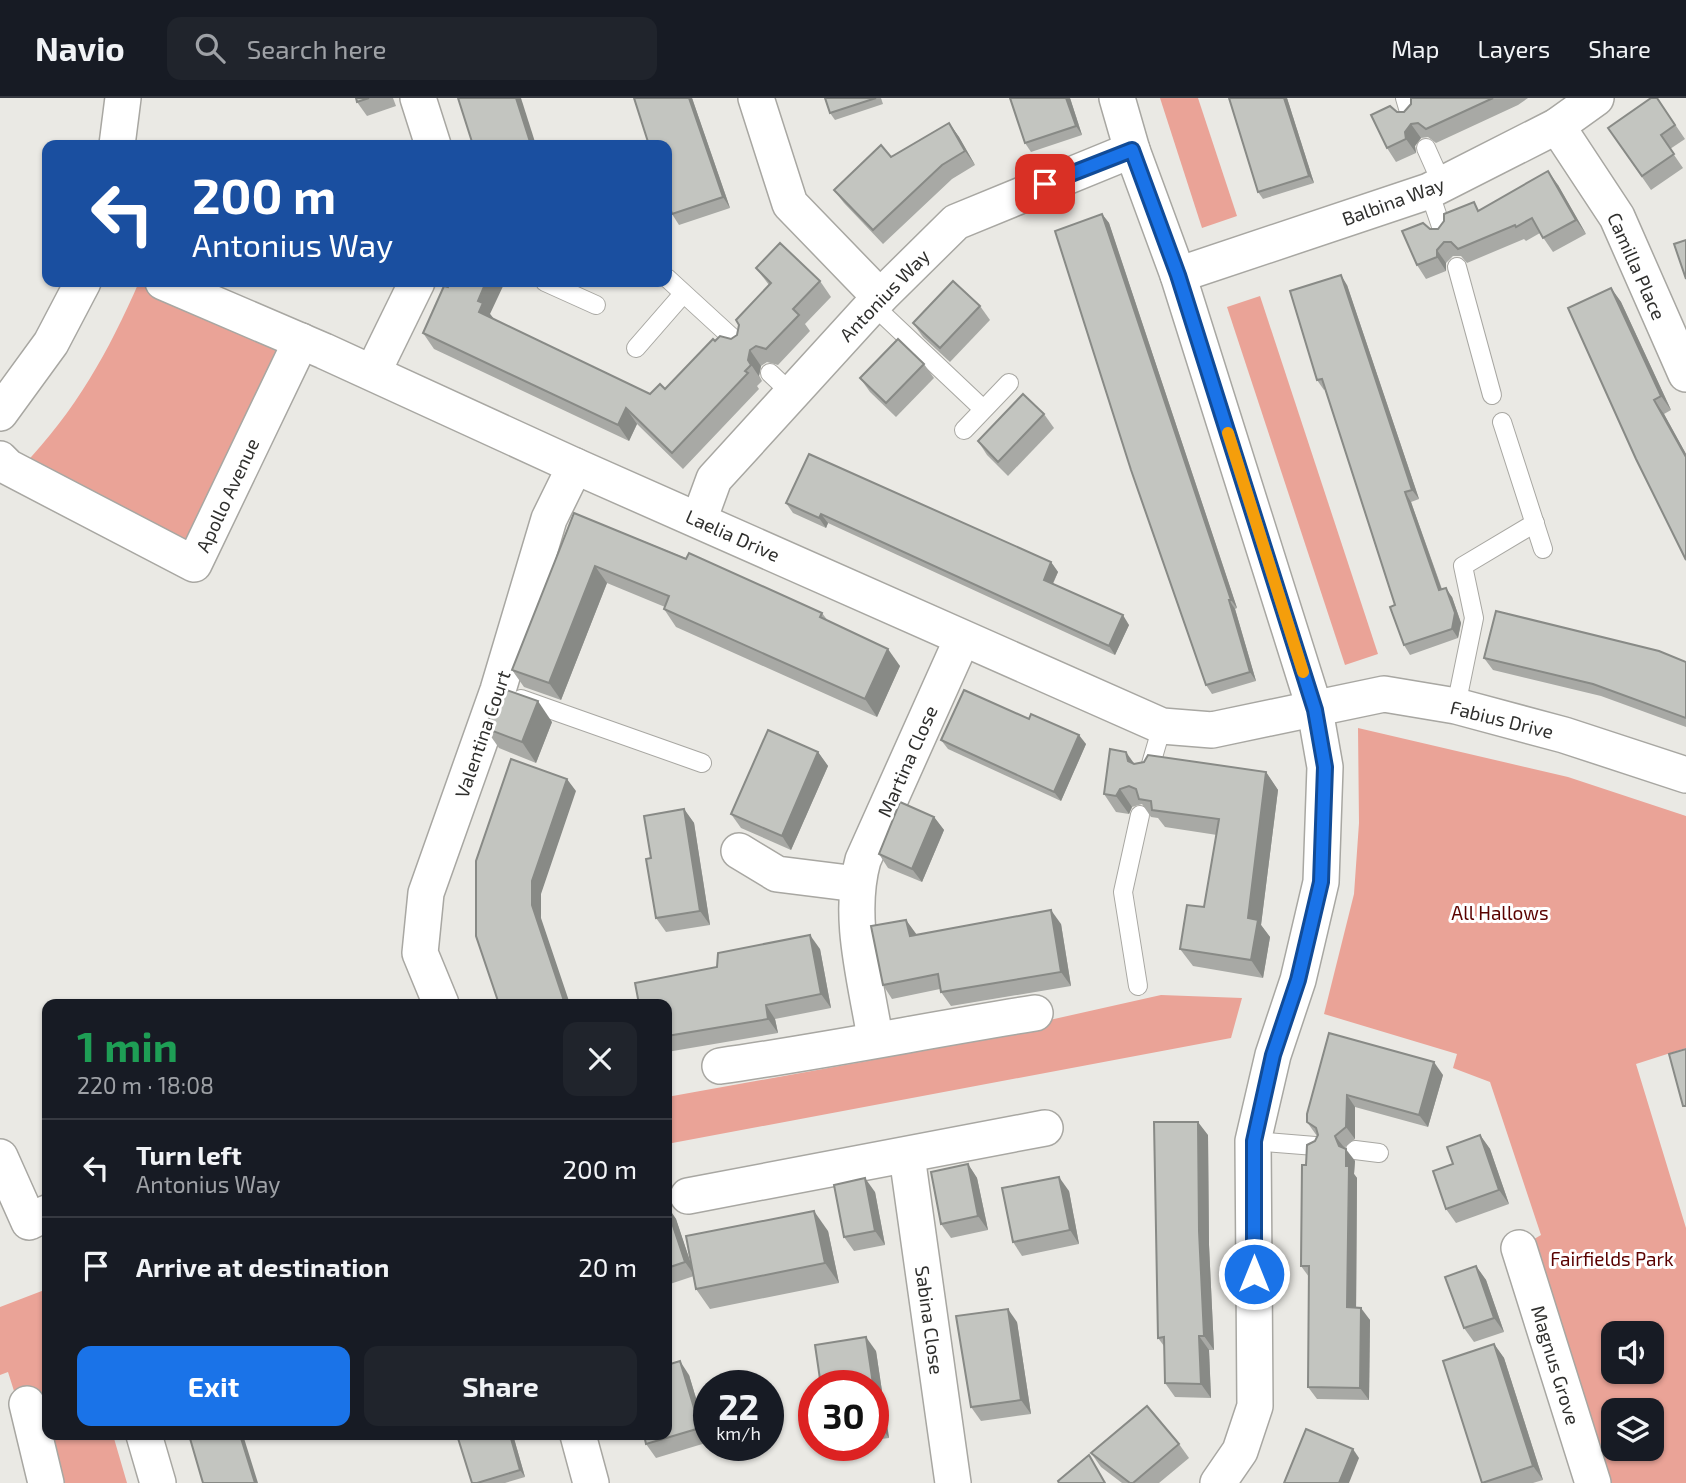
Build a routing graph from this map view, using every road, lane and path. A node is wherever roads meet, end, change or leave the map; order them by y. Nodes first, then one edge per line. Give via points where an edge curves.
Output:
1 (122, 98) edge
2 (418, 98) edge
3 (756, 98) edge
4 (1117, 98) edge
5 (1596, 98) edge
6 (1557, 127) junction
7 (118, 140) edge
8 (431, 140) edge
9 (1426, 148) edge
10 (1132, 150) junction
11 (1436, 188) junction
12 (1443, 232) edge
13 (1457, 267) edge
14 (1178, 275) junction
15 (672, 283) edge
16 (80, 287) edge
17 (175, 287) edge
18 (415, 287) edge
19 (559, 287) edge
20 (683, 294) junction
21 (877, 301) junction
22 (596, 305) dead end
23 (301, 341) junction
24 (739, 344) edge
25 (636, 348) dead end
26 (373, 372) junction
27 (1686, 374) edge
28 (1009, 383) dead end
29 (1492, 395) dead end
30 (982, 408) junction
31 (0, 413) edge
32 (1502, 422) dead end
33 (964, 430) dead end
34 (0, 459) edge
35 (575, 466) junction
36 (699, 520) junction
37 (1535, 523) junction
38 (1543, 549) dead end
39 (962, 639) junction
40 (498, 690) junction
41 (1456, 706) junction
42 (1315, 710) junction
43 (1163, 726) junction
44 (702, 763) dead end
45 (1149, 771) edge
46 (1686, 775) edge
47 (1140, 815) edge
48 (739, 851) dead end
49 (857, 884) junction
50 (1138, 986) dead end
51 (439, 999) edge
52 (1035, 1013) dead end
53 (876, 1038) junction
54 (720, 1066) dead end
55 (1045, 1128) dead end
56 (1254, 1141) junction
57 (1315, 1146) edge
58 (1355, 1150) dead end
59 (1379, 1153) dead end
60 (907, 1156) junction
61 (0, 1157) edge
62 (688, 1196) dead end
63 (42, 1216) edge
64 (1519, 1248) dead end
65 (27, 1404) dead end
66 (145, 1440) edge
67 (579, 1440) edge
68 (46, 1483) edge
69 (158, 1483) edge
70 (591, 1483) edge
71 (953, 1483) edge
72 (1218, 1483) edge
73 (1593, 1483) edge

1 - 7 street
2 - 8 street
3 - 21 street via 790,204
4 - 10 street
5 - 6 street, Balbina Way
6 - 11 street, Balbina Way
6 - 27 street, Camilla Place via 1617,217
9 - 11 lane
10 - 14 street
10 - 21 street, Antonius Way via 956,222
11 - 12 lane
11 - 14 street, Balbina Way
13 - 29 lane
14 - 42 street
15 - 20 lane
16 - 31 street via 51,343
17 - 23 street, Laelia Drive
18 - 26 street
19 - 22 lane
20 - 24 lane
20 - 25 lane
21 - 30 lane
21 - 36 street, Antonius Way via 780,383 714,479
23 - 26 street, Laelia Drive
23 - 34 street, Apollo Avenue via 194,564
26 - 35 street, Laelia Drive
28 - 30 lane
30 - 33 lane
32 - 37 lane
35 - 36 street, Laelia Drive
35 - 40 street, Valentina Court via 549,519
36 - 39 street, Laelia Drive
37 - 38 lane
37 - 41 lane via 1463,566 1474,618
39 - 43 street, Laelia Drive
39 - 49 street, Martina Close via 863,860
40 - 44 lane
40 - 51 street, Valentina Court via 426,893 420,953
41 - 42 street, Fabius Drive via 1384,694
41 - 46 street, Fabius Drive
42 - 43 street, Laelia Drive via 1212,730
42 - 56 street via 1325,767 1321,882
43 - 45 lane
47 - 50 lane via 1123,892
48 - 49 street via 777,874
49 - 53 street, Martina Close via 858,925
52 - 53 street
53 - 54 street via 831,1050
55 - 60 street
56 - 57 lane
56 - 72 street via 1255,1406 1240,1451
58 - 59 lane
60 - 62 street
60 - 71 street, Sabina Close
61 - 63 street via 29,1222
64 - 73 street, Magnus Grove
65 - 68 street
66 - 69 street
67 - 70 street

